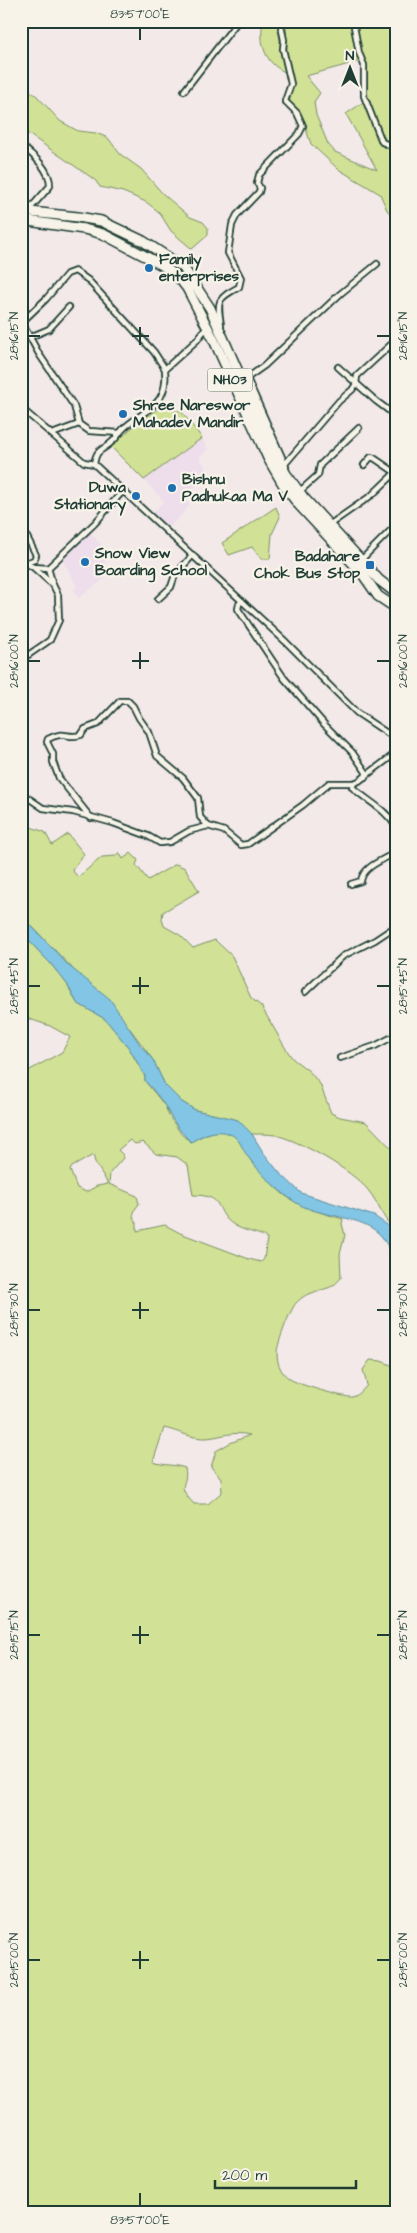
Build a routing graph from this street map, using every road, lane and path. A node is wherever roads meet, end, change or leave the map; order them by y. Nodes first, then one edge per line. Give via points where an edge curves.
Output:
1 (238, 21) edge
2 (280, 21) edge
3 (353, 21) edge
4 (184, 91) dead end
5 (21, 146) edge
6 (396, 148) edge
7 (24, 212) edge
8 (21, 220) edge
9 (377, 264) dead end
10 (69, 307) dead end
11 (22, 321) edge
12 (207, 327) junction
13 (30, 337) junction
14 (396, 340) edge
15 (224, 341) junction
16 (338, 367) dead end
17 (165, 368) junction
18 (356, 384) junction
19 (21, 408) edge
20 (396, 416) edge
21 (79, 424) junction
22 (359, 428) dead end
23 (120, 433) junction
24 (52, 434) junction
25 (94, 464) junction
26 (285, 464) junction
27 (364, 465) dead end
28 (396, 473) edge
29 (286, 474) junction
30 (122, 492) junction
31 (299, 492) junction
32 (21, 525) edge
33 (329, 525) junction
34 (396, 525) edge
35 (194, 555) junction
36 (360, 560) junction
37 (23, 564) edge
38 (33, 567) junction
39 (48, 568) junction
40 (53, 585) junction
41 (394, 588) edge
42 (158, 599) dead end
43 (242, 601) junction
44 (396, 608) edge
45 (21, 660) edge
46 (396, 738) edge
47 (396, 753) edge
48 (366, 776) junction
49 (354, 783) junction
50 (21, 793) edge
51 (91, 818) junction
52 (208, 826) junction
53 (396, 827) edge
54 (396, 852) edge
55 (351, 884) dead end
56 (396, 926) edge
57 (305, 992) dead end
58 (396, 1035) edge
59 (340, 1058) dead end

1 - 4 street
2 - 15 street via 291,84 284,101 297,113 303,126 259,176 259,192 237,215 232,226 228,253 241,278 239,287 223,296 218,304
3 - 6 street via 364,65 364,96 382,142
5 - 7 street via 39,162 50,181 50,186
7 - 15 highway via 102,221 171,258 190,275
8 - 12 highway, NH03 via 97,232 162,265 187,288
9 - 26 street via 247,378
10 - 13 street via 49,329
11 - 13 street
11 - 17 street via 66,274 75,271 88,280
12 - 17 street
12 - 44 highway, NH03 via 283,484 362,573 378,596
13 - 21 street via 74,406
14 - 18 street via 357,376
15 - 29 highway
16 - 18 street
17 - 23 street via 166,385 159,400
18 - 20 street
18 - 26 street
19 - 24 street
21 - 23 street via 89,431
21 - 24 street
22 - 31 street via 320,465 318,475
23 - 25 street via 97,453
24 - 25 street via 84,462
25 - 30 street
26 - 29 street
27 - 28 street via 374,458
28 - 33 street via 372,495
29 - 31 highway
30 - 35 street
30 - 39 street
31 - 33 highway
32 - 37 street via 36,555 34,560
33 - 36 highway
34 - 36 street
35 - 42 street
35 - 43 street
36 - 41 highway via 379,580
37 - 38 street
38 - 39 street
38 - 40 street
39 - 40 street
40 - 45 street via 58,595 59,611 55,630 50,640
43 - 46 street via 357,713
43 - 48 street via 238,609 284,678 352,752
47 - 48 street
48 - 49 street
49 - 52 street via 329,783 248,844 241,845 224,831
49 - 53 street via 352,787 391,818
50 - 51 street via 43,808
51 - 52 street via 164,843
51 - 52 street via 59,778 53,762 54,754 47,742 60,733 75,737 81,735 85,729 98,724 120,701 128,701 149,732 157,756 183,778 198,798 200,817
54 - 55 street via 367,869 361,875 361,881
56 - 57 street via 343,956
58 - 59 street

